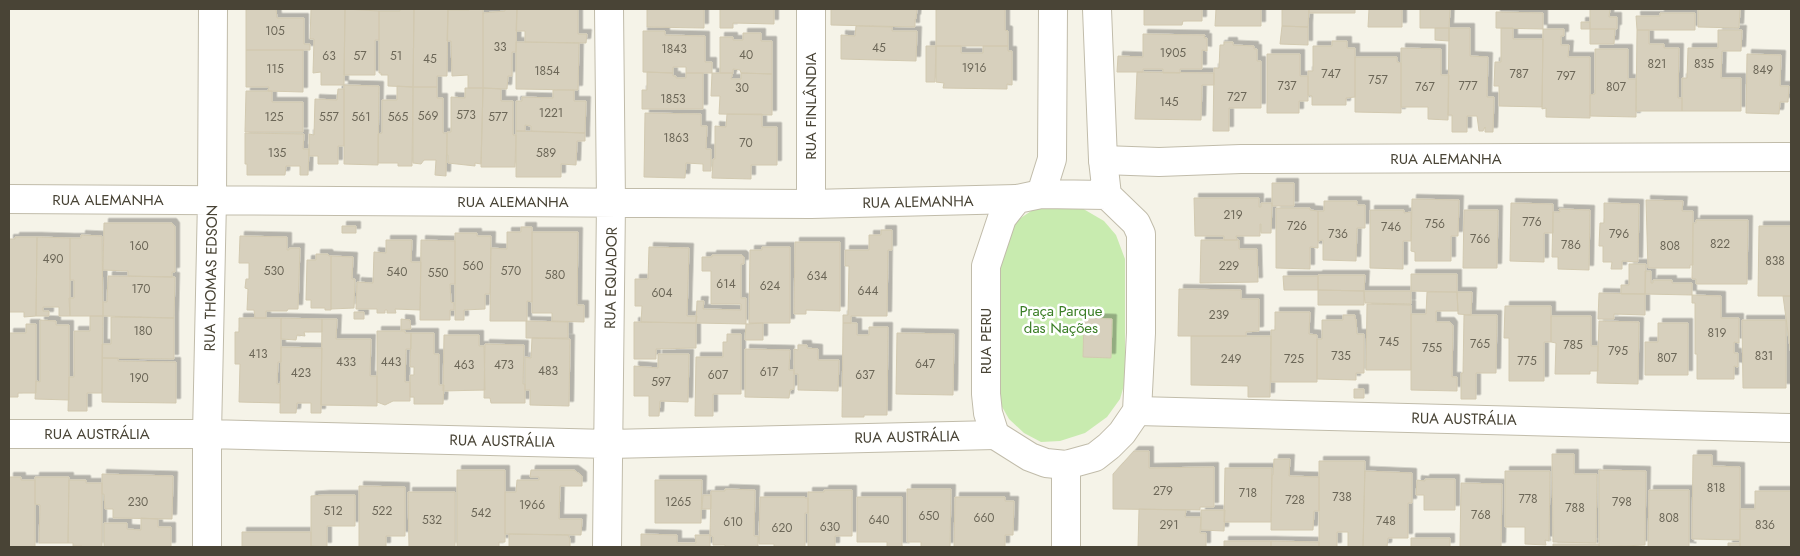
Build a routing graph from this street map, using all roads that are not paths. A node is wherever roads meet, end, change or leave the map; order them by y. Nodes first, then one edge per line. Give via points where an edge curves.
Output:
1 (213, 9) edge
2 (609, 9) edge
3 (811, 9) edge
4 (1053, 9) edge
5 (1097, 9) edge
6 (1789, 158) dead end
7 (1103, 160) junction
8 (1107, 195) junction
9 (1029, 197) junction
10 (9, 199) edge
11 (212, 200) junction
12 (612, 203) junction
13 (811, 204) junction
14 (1137, 411) junction
15 (1791, 428) edge
16 (9, 434) edge
17 (207, 434) junction
18 (995, 435) junction
19 (609, 444) junction
20 (1066, 465) junction
21 (207, 547) edge
22 (607, 547) edge
23 (1066, 547) edge

1 - 11 street, RUA THOMAS EDSON
2 - 12 street, RUA EQUADOR
3 - 13 street, RUA FINLÂNDIA
4 - 9 street, RUA PERU via 1052,159
5 - 7 street
6 - 7 street, RUA ALEMANHA
7 - 8 street
8 - 9 street
8 - 14 street via 1136,224 1141,234
9 - 13 street, RUA ALEMANHA
9 - 18 street, RUA PERU via 1002,218 986,266 986,394
10 - 11 street, RUA ALEMANHA
11 - 12 street, RUA ALEMANHA
11 - 17 street, RUA THOMAS EDSON
12 - 13 street, RUA ALEMANHA
12 - 19 street, RUA EQUADOR
14 - 15 street, RUA AUSTRÁLIA
14 - 20 street via 1122,433 1095,457
16 - 17 street, RUA AUSTRÁLIA
17 - 19 street, RUA AUSTRÁLIA
17 - 21 street, RUA THOMAS EDSON
18 - 19 street, RUA AUSTRÁLIA
18 - 20 street via 1030,457
19 - 22 street, RUA EQUADOR
20 - 23 street

